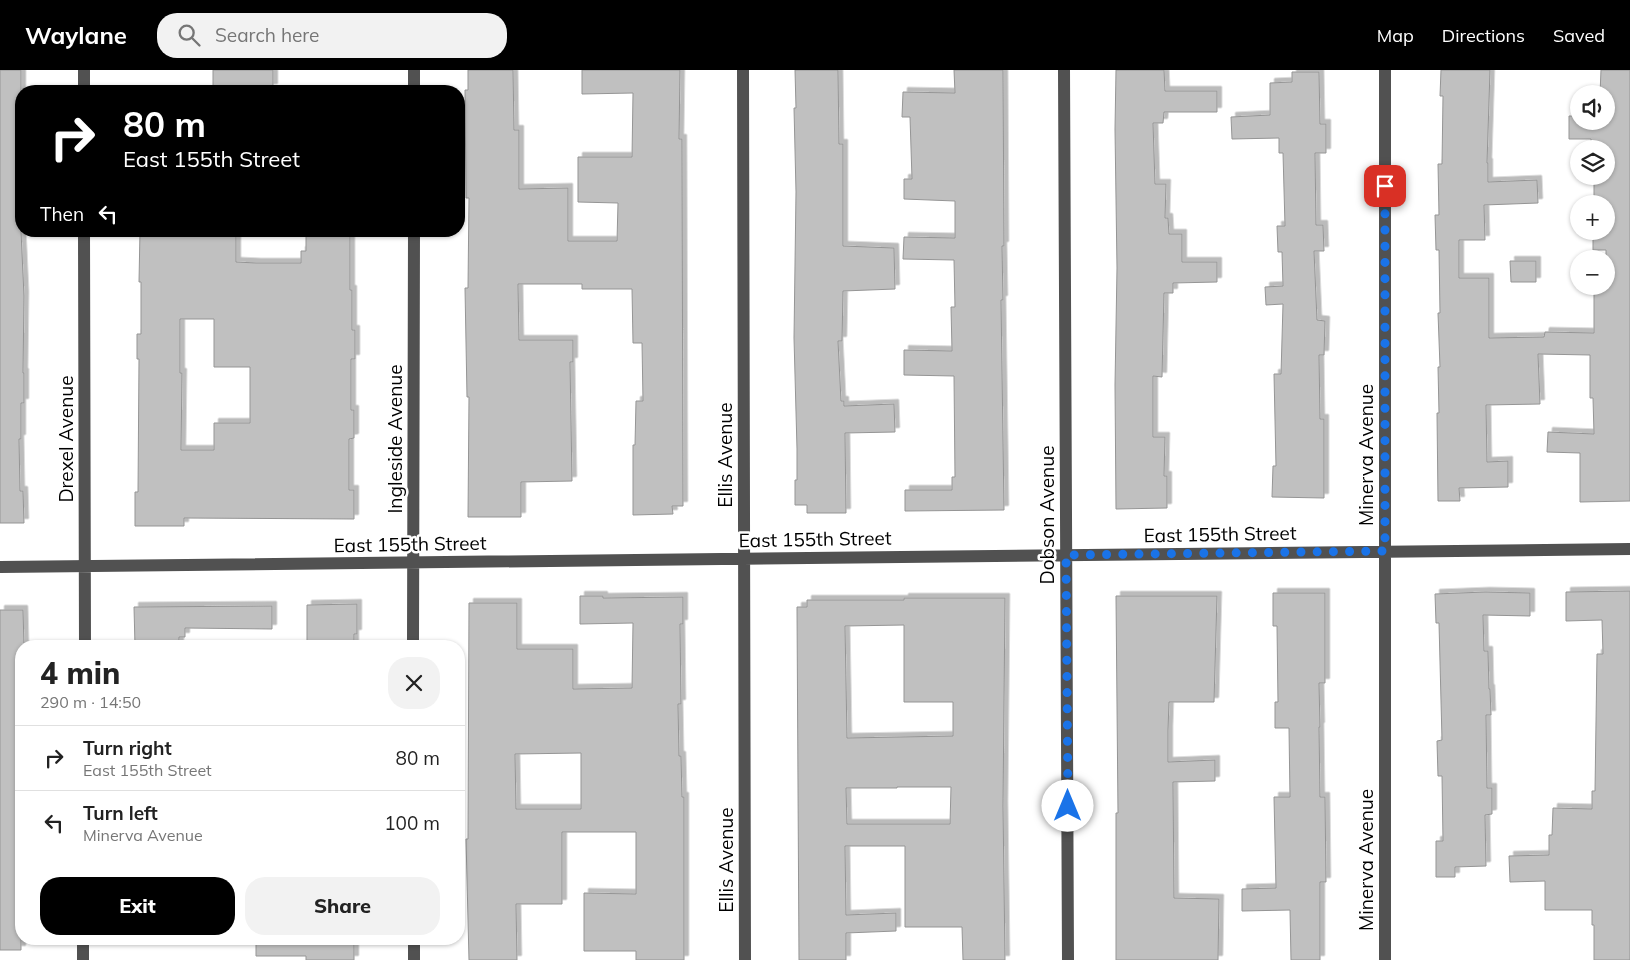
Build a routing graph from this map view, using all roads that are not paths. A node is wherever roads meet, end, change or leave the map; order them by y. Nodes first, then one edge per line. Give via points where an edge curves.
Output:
1 (84, 70) edge
2 (414, 70) edge
3 (743, 70) edge
4 (1064, 70) edge
5 (1385, 70) edge
6 (84, 85) edge
7 (414, 85) edge
8 (84, 237) edge
9 (414, 237) edge
10 (1630, 549) edge
11 (1385, 551) junction
12 (1066, 555) junction
13 (744, 559) junction
14 (413, 562) junction
15 (86, 566) junction
16 (0, 567) edge
17 (85, 640) edge
18 (413, 640) edge
19 (83, 945) edge
20 (414, 945) edge
21 (83, 960) edge
22 (414, 960) edge
23 (745, 960) edge
24 (1068, 960) edge
25 (1385, 960) edge

1 - 6 street
2 - 7 street
3 - 13 street, Ellis Avenue
4 - 12 street, Dobson Avenue
5 - 11 street, Minerva Avenue
8 - 15 street, Drexel Avenue
9 - 14 street, Ingleside Avenue
10 - 11 street, East 155th Street
11 - 12 street, East 155th Street
11 - 25 street, Minerva Avenue
12 - 13 street, East 155th Street
12 - 24 street, Dobson Avenue
13 - 14 street, East 155th Street
13 - 23 street, Ellis Avenue
14 - 15 street, East 155th Street
14 - 18 street, Ingleside Avenue
15 - 16 street, East 155th Street
15 - 17 street, Drexel Avenue
19 - 21 street
20 - 22 street

